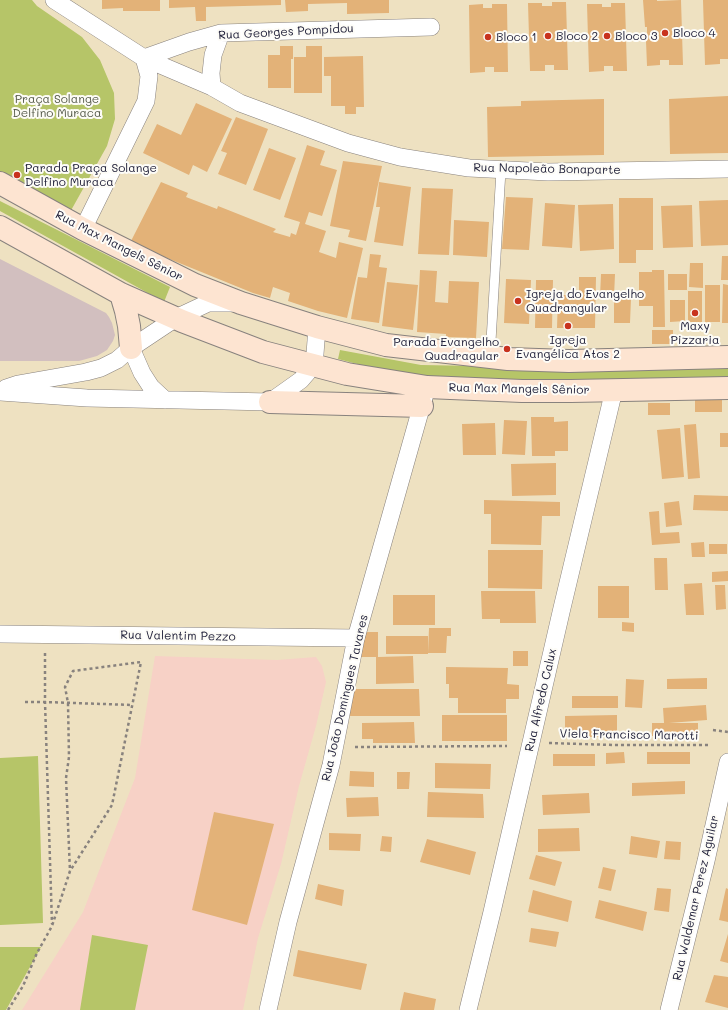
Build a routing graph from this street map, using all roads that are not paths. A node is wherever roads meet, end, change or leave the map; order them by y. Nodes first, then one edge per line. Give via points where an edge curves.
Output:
1 (54, 0) edge
2 (431, 27) dead end
3 (221, 33) junction
4 (144, 58) junction
5 (212, 87) junction
6 (728, 169) edge
7 (501, 170) junction
8 (0, 183) edge
9 (0, 227) edge
10 (83, 229) junction
11 (122, 294) junction
12 (241, 303) junction
13 (176, 318) junction
14 (317, 327) junction
15 (131, 348) junction
16 (728, 357) edge
17 (490, 358) junction
18 (312, 365) junction
19 (728, 388) edge
20 (614, 390) junction
21 (0, 391) edge
22 (424, 397) junction
23 (165, 400) junction
24 (270, 402) junction
25 (0, 634) edge
26 (356, 638) junction
27 (728, 762) edge
28 (268, 1010) edge
29 (468, 1010) edge
30 (670, 1010) edge

1 - 4 street, Rua Napoleão Bonaparte
2 - 3 street, Rua Georges Pompidou
3 - 4 street, Rua Georges Pompidou
3 - 5 street via 213,55
4 - 5 street, Rua Napoleão Bonaparte
4 - 10 street via 149,76 146,101
5 - 7 street, Rua Napoleão Bonaparte via 240,103 348,143 400,157 469,168
6 - 7 street, Rua Napoleão Bonaparte via 548,172
7 - 17 lane
8 - 10 street, Rua Max Mangels Sênior
9 - 11 street, Rua Max Mangels Sênior
10 - 12 street, Rua Max Mangels Sênior via 195,285
11 - 13 street, Rua Max Mangels Sênior
11 - 15 street
12 - 13 street, Rua Max Mangels Sênior via 208,303
12 - 14 street, Rua Max Mangels Sênior
13 - 15 street, Rua Max Mangels Sênior
13 - 18 street, Rua Max Mangels Sênior via 263,352
14 - 17 street, Rua Max Mangels Sênior via 386,345
14 - 18 street
15 - 21 street, Rua Max Mangels Sênior via 117,360 101,368 18,384
15 - 23 street via 151,387
16 - 17 street via 569,360
18 - 22 street, Rua Max Mangels Sênior
18 - 24 street via 301,380
19 - 20 street, Rua Max Mangels Sênior
20 - 22 street, Rua Max Mangels Sênior via 522,391
20 - 29 street, Rua Alfredo Calux
21 - 23 street via 87,398
22 - 24 street
22 - 26 street, Rua João Domingues Tavares
23 - 24 street
25 - 26 street, Rua Valentim Pezzo
26 - 28 street, Rua João Domingues Tavares via 331,765 288,922
27 - 30 street, Rua Waldemar Perez Aguilar

